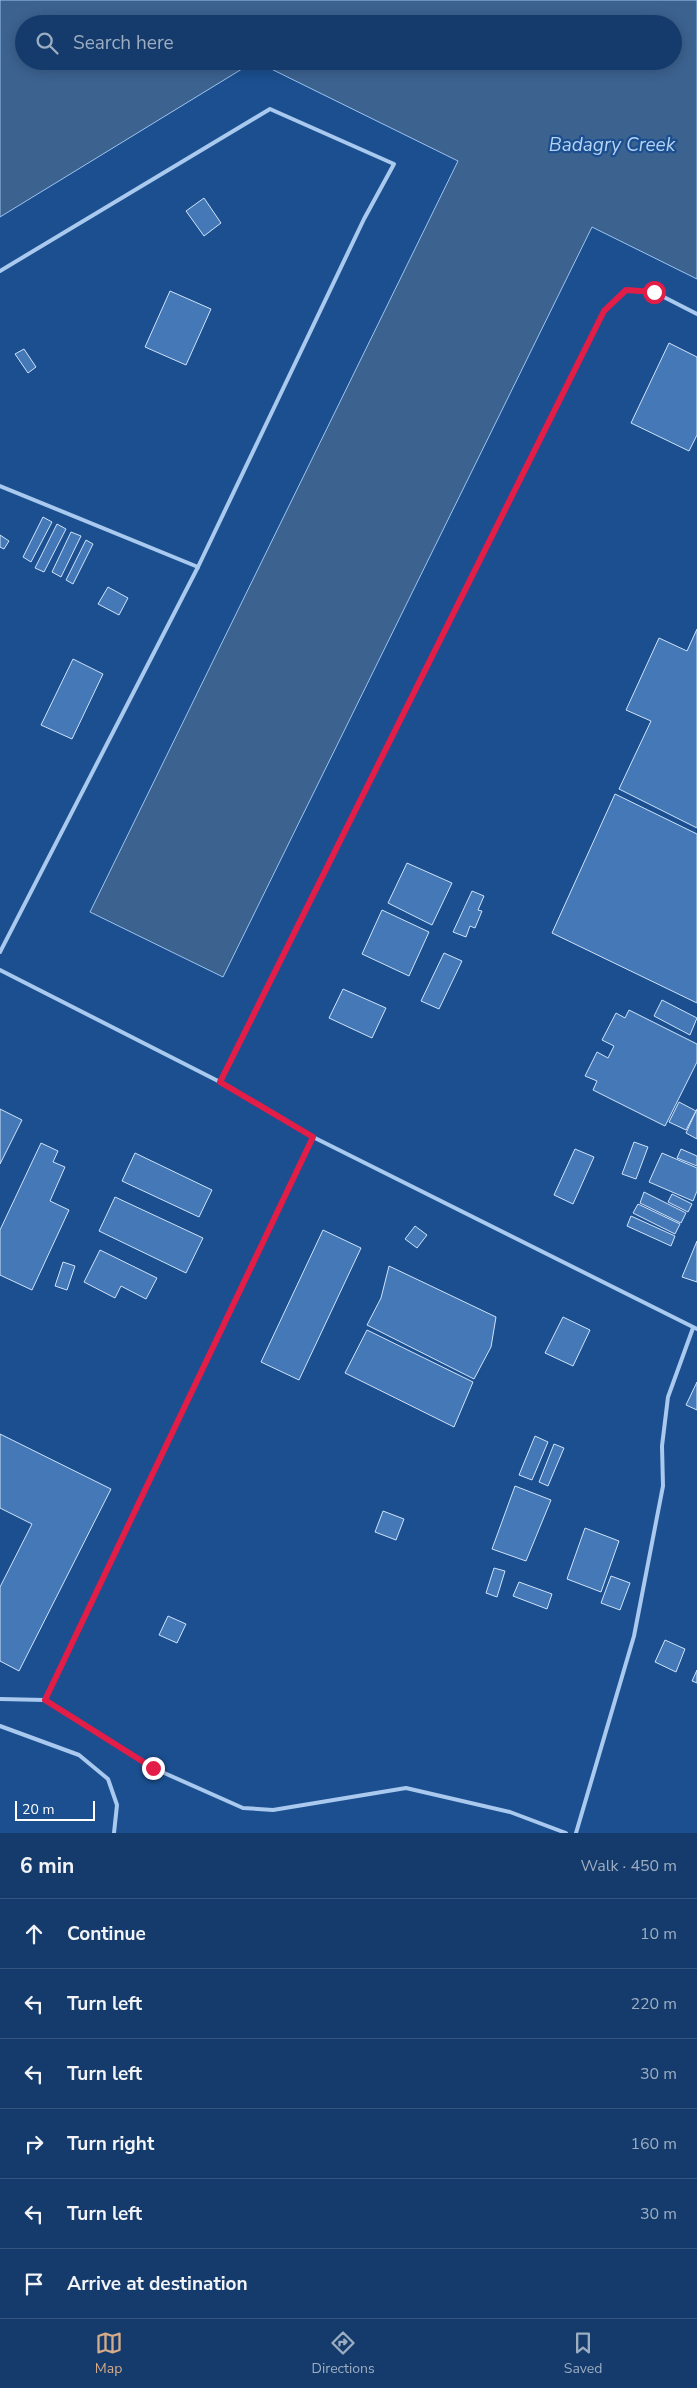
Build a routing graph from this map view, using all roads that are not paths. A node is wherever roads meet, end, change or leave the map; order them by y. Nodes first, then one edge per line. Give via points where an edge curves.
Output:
1 (0, 271) edge
2 (697, 314) edge
3 (0, 486) edge
4 (198, 566) junction
5 (0, 952) edge
6 (0, 970) edge
7 (220, 1082) junction
8 (313, 1137) junction
9 (695, 1328) edge
10 (0, 1699) edge
11 (45, 1700) junction
12 (0, 1726) edge
13 (114, 1833) edge
14 (566, 1833) edge
15 (576, 1833) edge

1 - 4 lane via 270,108 394,164 364,219
2 - 7 lane via 654,292 626,290 604,311
3 - 4 lane
4 - 5 lane
6 - 7 lane
7 - 8 lane
8 - 9 lane
8 - 11 lane
9 - 15 lane via 668,1397 662,1446 663,1486 634,1636
10 - 11 lane
11 - 14 lane via 153,1768 243,1808 273,1810 406,1788 510,1812
12 - 13 lane via 78,1755 108,1779 117,1804

